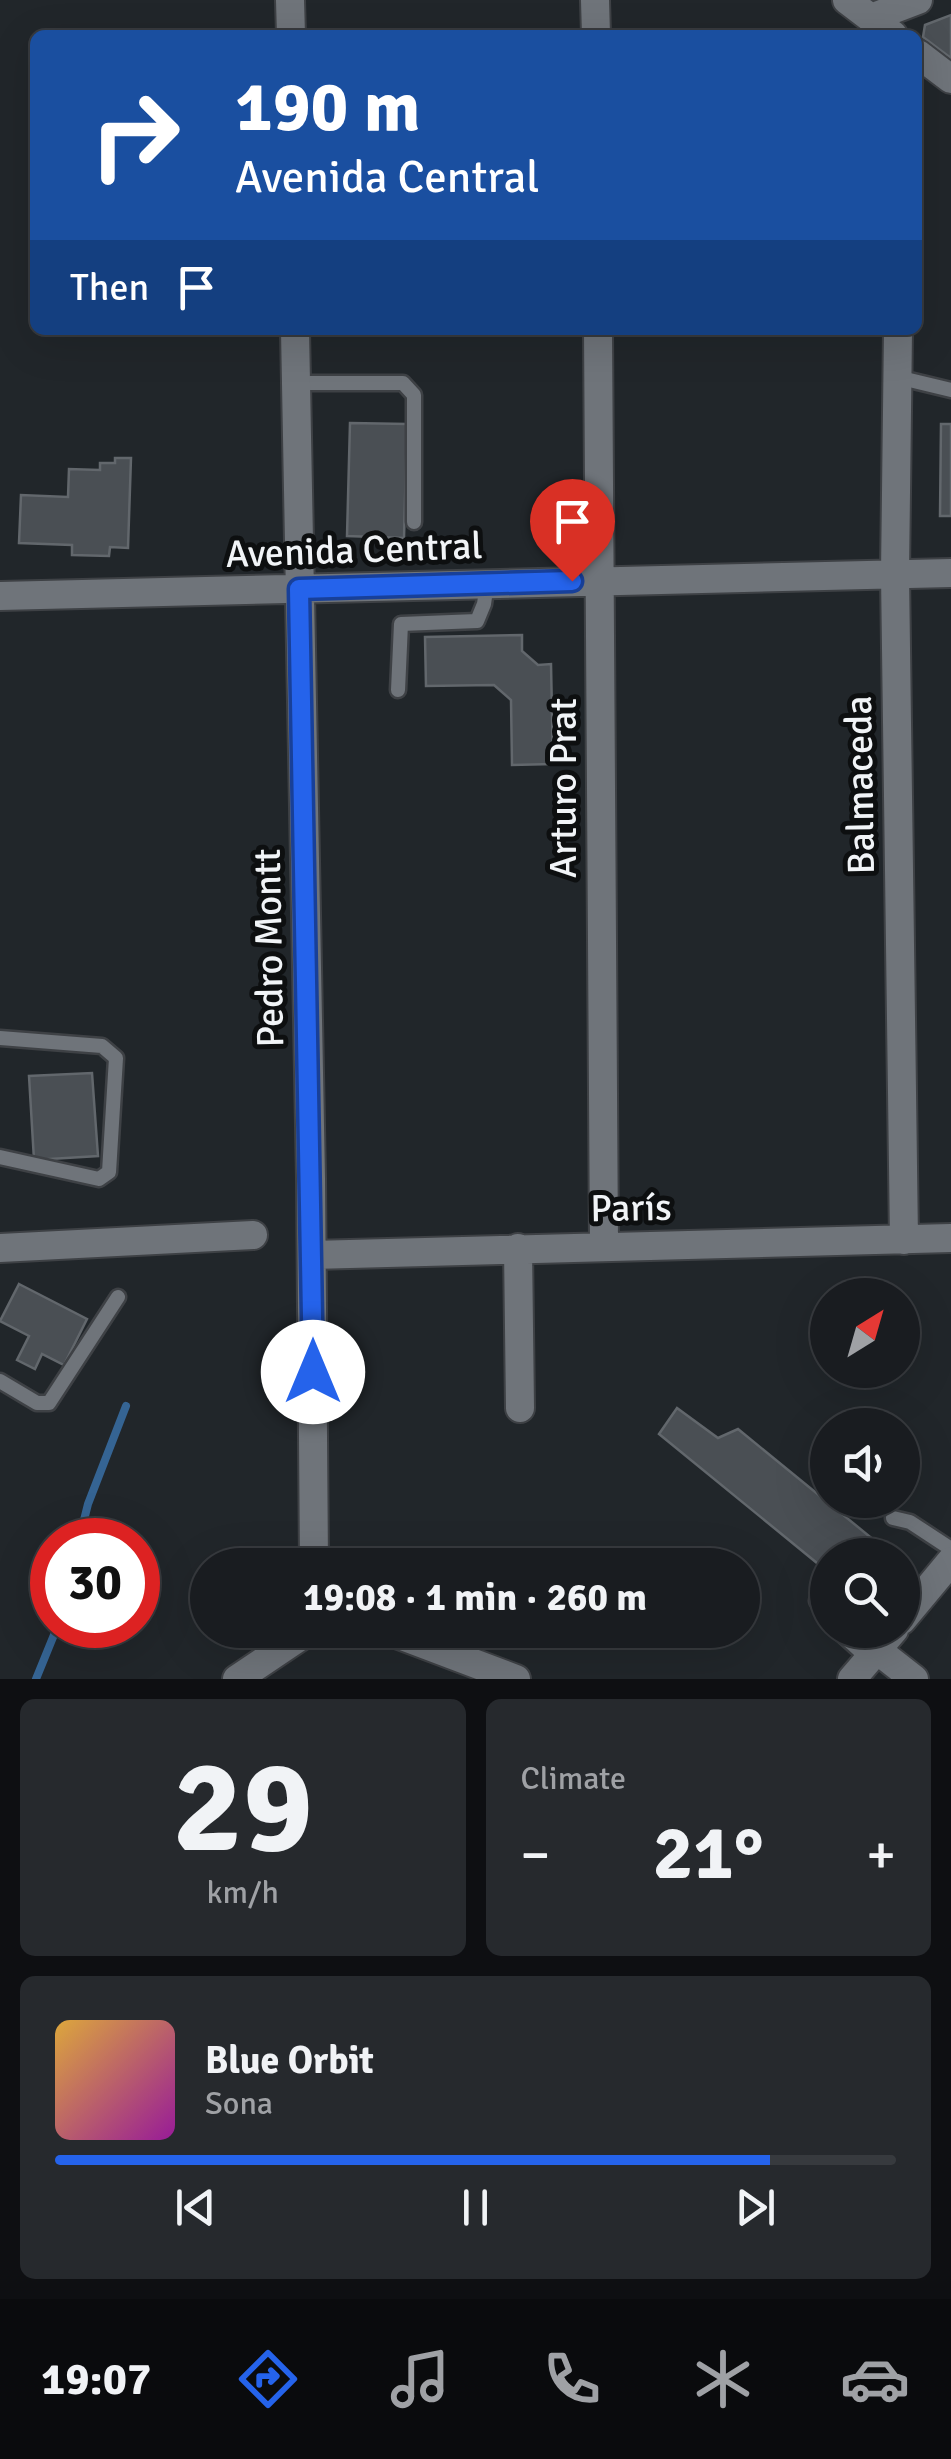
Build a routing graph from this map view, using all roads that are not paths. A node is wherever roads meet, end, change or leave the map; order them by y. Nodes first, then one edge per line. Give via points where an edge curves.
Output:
1 (290, 0) edge
2 (596, 0) edge
3 (847, 0) edge
4 (918, 0) edge
5 (882, 27) edge
6 (291, 30) edge
7 (596, 30) edge
8 (922, 57) edge
9 (951, 79) edge
10 (295, 335) edge
11 (598, 335) edge
12 (898, 335) edge
13 (897, 377) junction
14 (296, 383) junction
15 (951, 390) edge
16 (414, 522) dead end
17 (951, 573) edge
18 (895, 574) junction
19 (600, 581) junction
20 (487, 583) junction
21 (299, 589) junction
22 (0, 596) edge
23 (398, 690) dead end
24 (0, 1038) edge
25 (0, 1157) edge
26 (253, 1235) dead end
27 (951, 1238) edge
28 (904, 1240) junction
29 (604, 1246) junction
30 (0, 1248) edge
31 (518, 1248) junction
32 (312, 1256) junction
33 (118, 1298) dead end
34 (0, 1382) edge
35 (520, 1408) dead end
36 (893, 1518) dead end
37 (314, 1548) edge
38 (951, 1549) edge
39 (951, 1561) edge
40 (920, 1598) edge
41 (283, 1648) edge
42 (422, 1648) edge
43 (873, 1654) edge
44 (465, 1669) edge
45 (237, 1679) edge
46 (516, 1679) edge
47 (914, 1679) edge

1 - 6 street
2 - 7 street
3 - 5 street
4 - 5 street
8 - 9 street
10 - 14 street, Pedro Montt
11 - 19 street, Arturo Prat
12 - 13 street, Balmaceda
13 - 15 lane
13 - 18 street, Balmaceda
14 - 16 lane via 409,388
14 - 21 street, Pedro Montt
17 - 18 street, Avenida Central
18 - 19 street, Avenida Central
18 - 28 street, Balmaceda
19 - 20 street, Avenida Central
19 - 29 street, Arturo Prat
20 - 21 street, Avenida Central
20 - 23 lane via 477,620 401,624
21 - 22 street, Avenida Central
21 - 32 street, Pedro Montt
24 - 25 lane via 102,1046 116,1058 105,1177
26 - 30 street
27 - 28 street, París
28 - 29 street, París
29 - 31 street, París
31 - 32 street, París
31 - 35 street
32 - 37 street, Pedro Montt
33 - 34 lane via 49,1402 37,1403
36 - 38 lane
39 - 40 street
41 - 45 street
42 - 44 street
43 - 47 street
44 - 46 street

